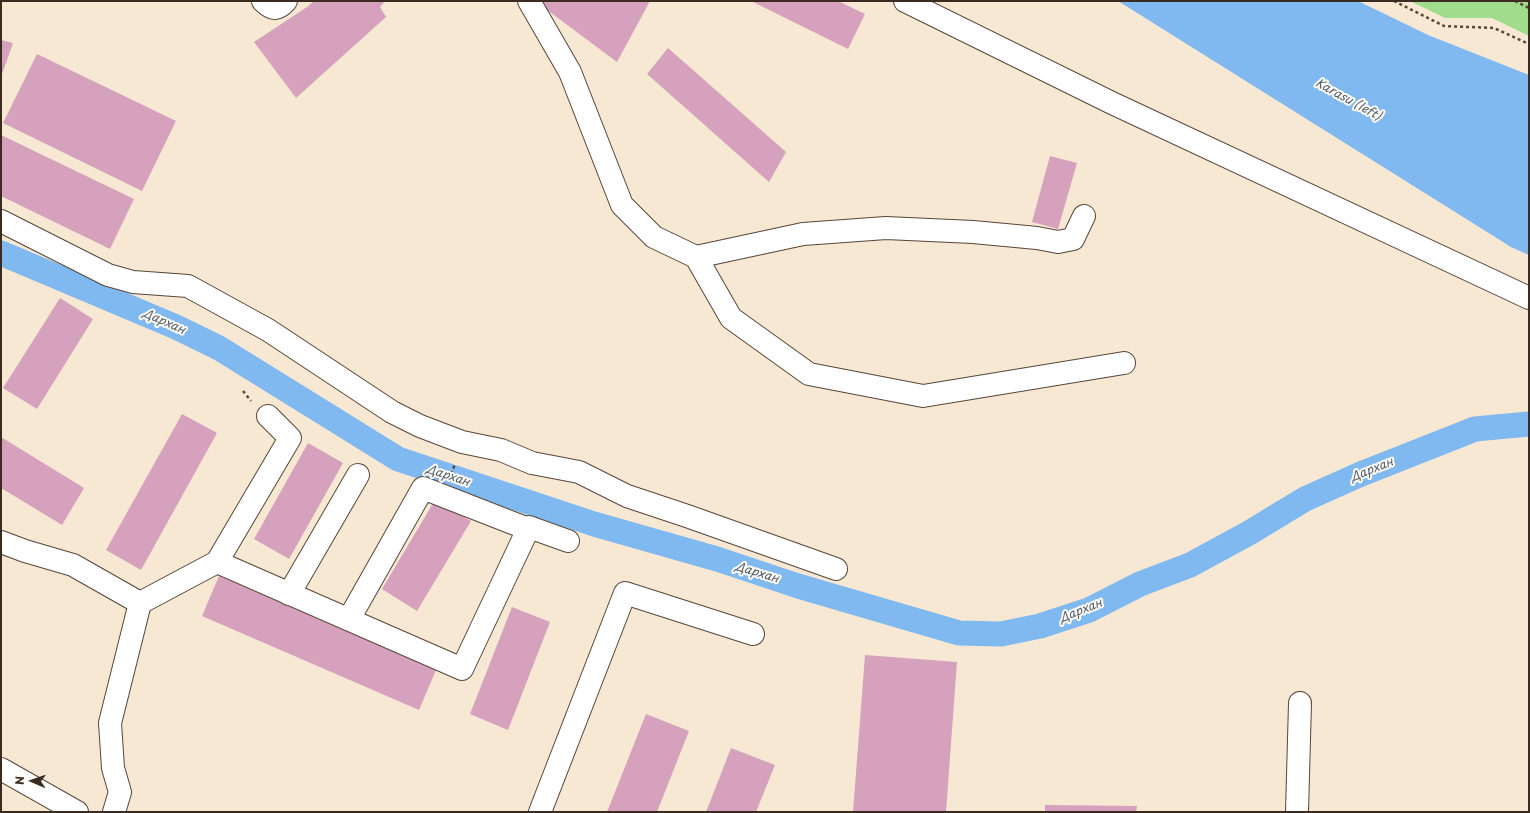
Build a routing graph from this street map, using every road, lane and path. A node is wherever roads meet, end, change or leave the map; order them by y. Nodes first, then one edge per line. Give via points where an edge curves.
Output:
1 (262, 1) edge
2 (286, 1) edge
3 (530, 1) edge
4 (905, 1) edge
5 (1394, 1) edge
6 (1515, 1) edge
7 (1529, 8) edge
8 (1529, 44) edge
9 (1084, 216) dead end
10 (1, 220) edge
11 (696, 257) junction
12 (1529, 298) edge
13 (1124, 363) dead end
14 (268, 416) dead end
15 (462, 442) junction
16 (358, 474) dead end
17 (444, 496) junction
18 (528, 529) junction
19 (568, 540) dead end
20 (1, 542) edge
21 (217, 562) junction
22 (836, 569) dead end
23 (289, 594) junction
24 (140, 603) junction
25 (349, 619) junction
26 (753, 634) dead end
27 (1300, 703) dead end
28 (1, 769) edge
29 (77, 812) edge
30 (114, 812) edge
31 (540, 812) edge
32 (1297, 812) edge

1 - 2 street via 275,9
3 - 11 street via 570,72 622,205 654,237
4 - 12 street via 1112,103
5 - 8 path via 1444,26 1494,28
6 - 7 path
9 - 11 street via 1073,239 1058,242 973,232 886,228 803,234
10 - 15 street via 108,275 133,282 188,286 268,330 392,412
11 - 13 street via 731,318 809,374 923,396
14 - 21 street via 290,438
15 - 17 path
15 - 22 street via 501,450 532,463 579,472 627,496
16 - 23 street
17 - 18 street
17 - 25 street via 424,488
18 - 19 street via 529,527
18 - 25 street via 462,669
20 - 24 street via 25,552 73,565
21 - 23 street
21 - 24 street
23 - 25 street
24 - 30 street via 110,723 113,768 120,792
26 - 31 street via 625,593
27 - 32 street
28 - 29 street

